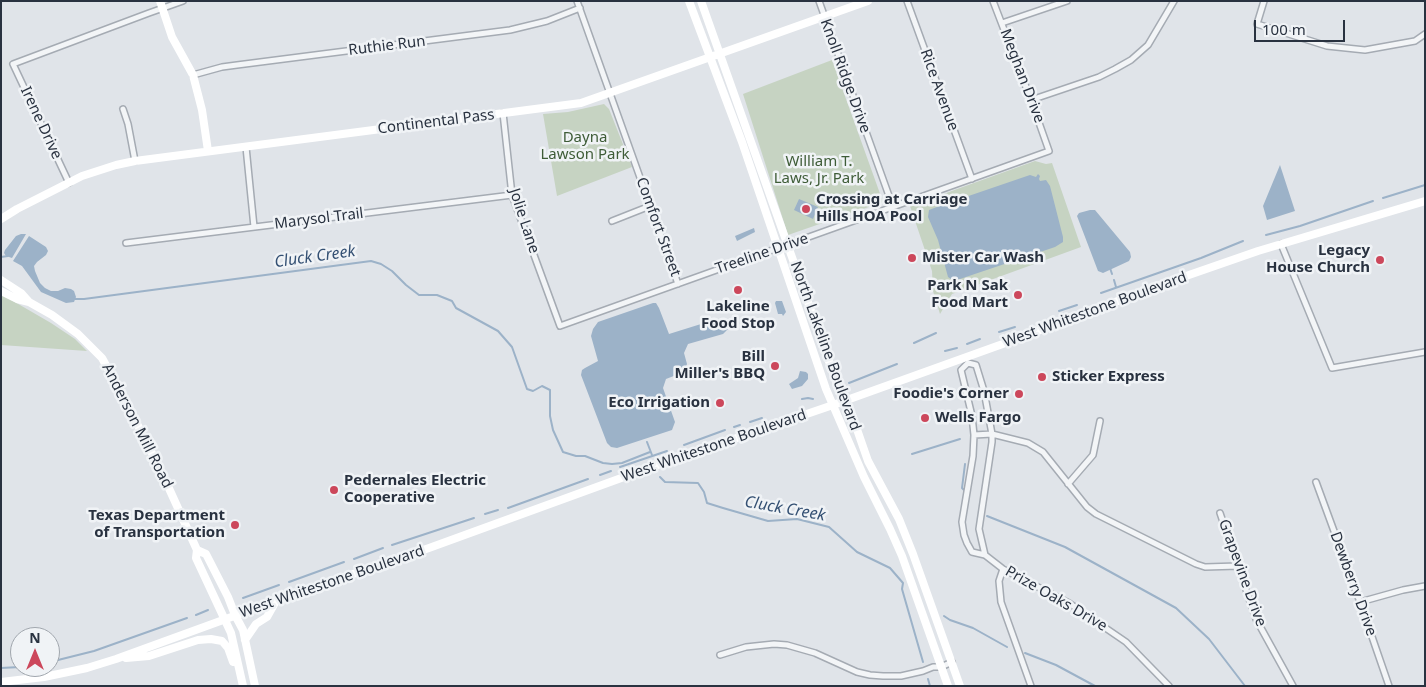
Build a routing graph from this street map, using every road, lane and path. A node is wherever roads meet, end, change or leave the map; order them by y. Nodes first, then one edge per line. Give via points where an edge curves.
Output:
1 (183, 1) edge
2 (577, 1) edge
3 (688, 1) edge
4 (700, 1) edge
5 (819, 1) edge
6 (868, 1) edge
7 (907, 1) edge
8 (994, 1) edge
9 (1067, 1) edge
10 (1174, 1) edge
11 (1264, 1) edge
12 (161, 5) edge
13 (580, 8) junction
14 (824, 17) junction
15 (1002, 23) junction
16 (1425, 34) edge
17 (719, 55) junction
18 (710, 58) junction
19 (193, 75) junction
20 (610, 94) junction
21 (1031, 100) junction
22 (123, 109) dead end
23 (503, 113) junction
24 (246, 146) junction
25 (208, 151) junction
26 (1049, 151) joint
27 (135, 161) junction
28 (972, 179) junction
29 (70, 182) junction
30 (512, 195) junction
31 (1425, 201) edge
32 (650, 206) junction
33 (893, 207) junction
34 (2, 218) edge
35 (612, 221) dead end
36 (254, 227) junction
37 (126, 243) dead end
38 (1281, 244) junction
39 (788, 245) junction
40 (778, 248) junction
41 (1, 280) edge
42 (678, 284) junction
43 (1, 291) edge
44 (30, 302) junction
45 (560, 326) joint
46 (1425, 352) edge
47 (967, 360) junction
48 (844, 400) junction
49 (833, 405) junction
50 (1100, 421) dead end
51 (992, 434) junction
52 (974, 435) junction
53 (1316, 482) dead end
54 (1068, 484) junction
55 (1220, 513) dead end
56 (197, 550) junction
57 (985, 556) junction
58 (1238, 566) junction
59 (1003, 568) junction
60 (1425, 586) edge
61 (276, 601) junction
62 (1360, 602) junction
63 (235, 616) junction
64 (225, 619) junction
65 (245, 640) junction
66 (720, 655) dead end
67 (116, 659) junction
68 (952, 662) junction
69 (941, 667) junction
70 (241, 676) junction
71 (1, 682) edge
72 (243, 686) edge
73 (255, 686) edge
74 (948, 686) edge
75 (960, 686) edge
76 (1032, 686) edge
77 (1169, 686) edge
78 (1293, 686) edge
79 (1389, 686) edge

1 - 12 street
2 - 13 street, Comfort Street
3 - 18 main road, North Lakeline Boulevard
4 - 17 main road, North Lakeline Boulevard
5 - 14 street, Knoll Ridge Drive
6 - 14 main road, Continental Pass
7 - 28 street, Rice Avenue
8 - 15 street, Meghan Drive
9 - 15 street
10 - 21 street via 1148,44 1131,60 1099,77
11 - 16 street via 1257,24 1327,46 1366,50 1416,40
12 - 19 main road via 172,37
12 - 29 street, Irene Drive via 13,64
13 - 19 street, Ruthie Run via 548,21 510,30 222,67
13 - 20 street, Comfort Street
14 - 17 main road, Continental Pass
14 - 33 street, Knoll Ridge Drive
15 - 21 street, Meghan Drive
17 - 18 main road, Continental Pass
17 - 39 main road, North Lakeline Boulevard
18 - 20 main road, Continental Pass
18 - 40 main road, North Lakeline Boulevard
19 - 25 main road
20 - 23 main road, Continental Pass via 582,103
20 - 32 street, Comfort Street
21 - 26 street, Meghan Drive
22 - 27 street
23 - 24 main road, Continental Pass
23 - 30 street, Jolie Lane
24 - 25 main road, Continental Pass
24 - 36 street
25 - 27 main road, Continental Pass
26 - 28 street, Treeline Drive
27 - 29 main road, Continental Pass via 99,170
28 - 33 street, Treeline Drive
29 - 34 main road, Continental Pass
30 - 36 street, Marysol Trail
30 - 45 street, Jolie Lane
31 - 38 main road, West Whitestone Boulevard
32 - 35 street
32 - 42 street, Comfort Street
33 - 39 street, Treeline Drive
36 - 37 street, Marysol Trail
38 - 46 street via 1332,368
38 - 47 main road, West Whitestone Boulevard via 1163,284
39 - 40 street, Treeline Drive
39 - 48 main road, North Lakeline Boulevard
40 - 42 street, Treeline Drive
40 - 49 main road, North Lakeline Boulevard
41 - 44 main road, Anderson Mill Road
42 - 45 street, Treeline Drive
43 - 44 main road, Anderson Mill Road
44 - 56 main road, Anderson Mill Road via 78,334 102,358 158,464
47 - 48 main road, West Whitestone Boulevard
47 - 51 street via 976,365
47 - 52 street, Prize Oaks Drive via 961,370
48 - 49 main road, West Whitestone Boulevard
48 - 68 main road, North Lakeline Boulevard via 868,462 899,519
49 - 61 main road, West Whitestone Boulevard
49 - 69 main road, North Lakeline Boulevard via 902,556
50 - 54 street via 1093,455
51 - 52 street
51 - 54 street via 1028,443 1043,452
51 - 57 street via 979,529
52 - 57 street, Prize Oaks Drive via 963,529 972,552
53 - 62 street, Dewberry Drive
54 - 58 street via 1096,514 1196,564 1205,567
55 - 58 street, Grapevine Drive
56 - 63 main road, Anderson Mill Road via 206,554
56 - 64 main road, Anderson Mill Road via 196,558
57 - 59 street, Prize Oaks Drive
58 - 78 street, Grapevine Drive via 1256,619
59 - 76 street via 999,580 1001,602
59 - 77 street, Prize Oaks Drive via 1069,603 1126,642
60 - 62 street
61 - 63 main road, West Whitestone Boulevard
61 - 65 main road via 267,617 256,624
62 - 79 street, Dewberry Drive
63 - 64 main road, West Whitestone Boulevard
63 - 65 main road, Anderson Mill Road
64 - 67 main road, West Whitestone Boulevard
64 - 70 main road, Anderson Mill Road
65 - 73 main road, Anderson Mill Road
66 - 69 street via 746,647 774,644 803,649 870,675 901,676
67 - 70 main road via 149,656 198,640 219,640 228,648 235,670
67 - 71 main road, West Whitestone Boulevard via 44,678
68 - 69 street
68 - 75 main road, North Lakeline Boulevard
69 - 74 main road, North Lakeline Boulevard
70 - 72 main road, Anderson Mill Road

